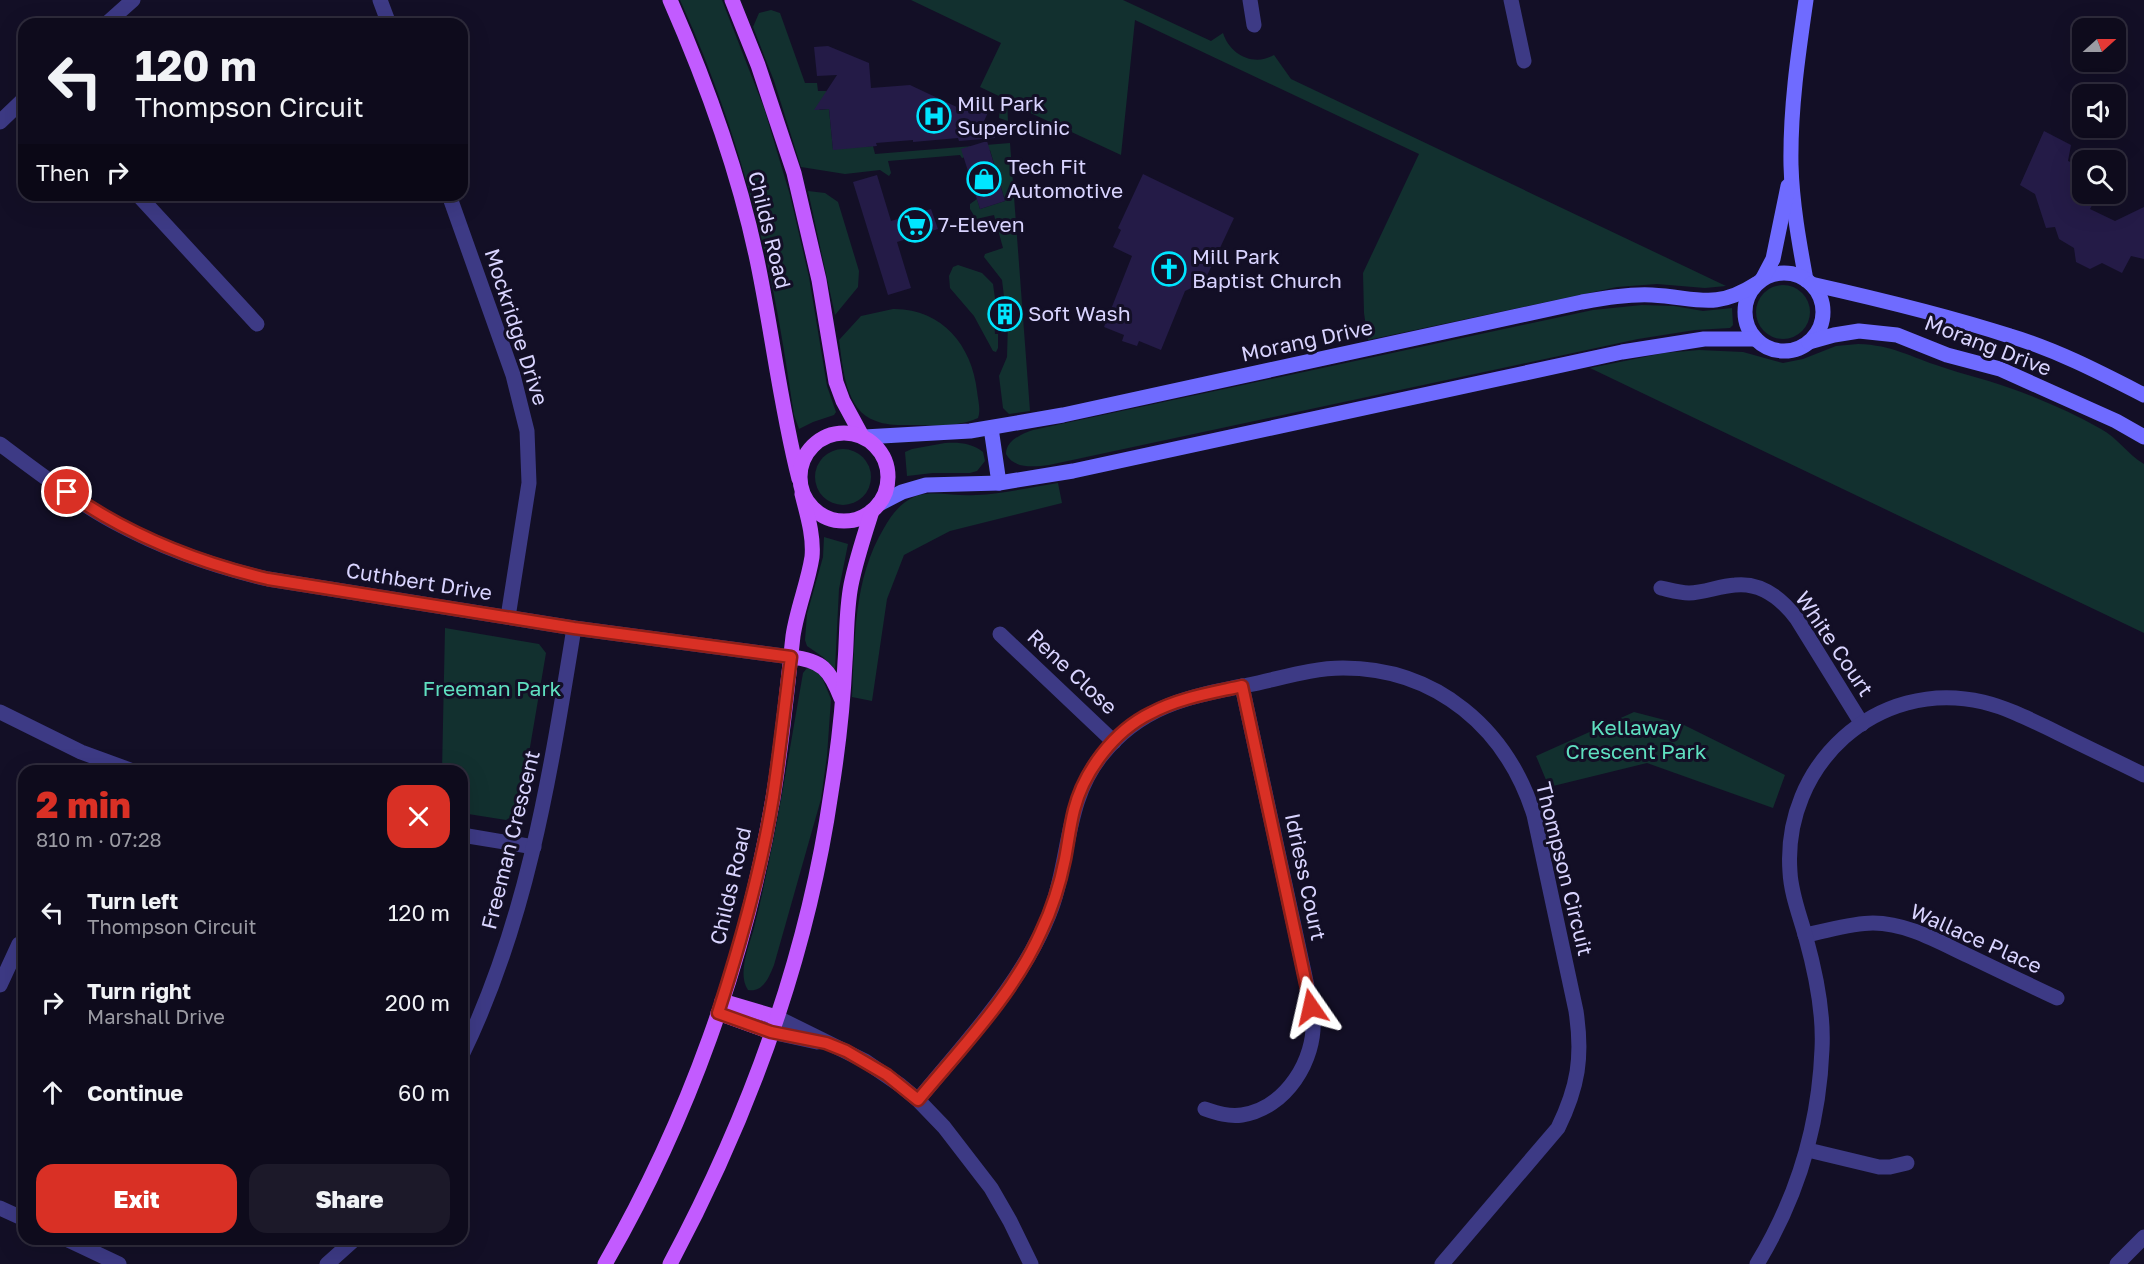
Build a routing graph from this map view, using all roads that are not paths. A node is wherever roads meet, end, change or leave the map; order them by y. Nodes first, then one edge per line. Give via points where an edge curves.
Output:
1 (132, 0) edge
2 (380, 0) edge
3 (670, 0) edge
4 (732, 0) edge
5 (1250, 0) edge
6 (1511, 0) edge
7 (1806, 0) edge
8 (112, 18) edge
9 (387, 18) edge
10 (1254, 25) dead end
11 (1524, 61) dead end
12 (18, 105) edge
13 (0, 122) edge
14 (1791, 166) junction
15 (144, 201) edge
16 (451, 201) edge
17 (1760, 281) junction
18 (1809, 282) junction
19 (257, 324) dead end
20 (1756, 339) junction
21 (1809, 342) junction
22 (2144, 395) edge
23 (991, 428) junction
24 (863, 436) junction
25 (2144, 436) edge
26 (0, 444) edge
27 (999, 483) junction
28 (801, 487) junction
29 (876, 508) junction
30 (1661, 588) dead end
31 (508, 617) junction
32 (574, 628) junction
33 (1000, 634) dead end
34 (791, 657) junction
35 (1242, 686) junction
36 (842, 700) junction
37 (0, 712) edge
38 (1862, 724) junction
39 (1114, 741) junction
40 (117, 765) edge
41 (2144, 775) edge
42 (468, 836) edge
43 (534, 847) junction
44 (1805, 935) junction
45 (18, 946) edge
46 (0, 985) edge
47 (2057, 998) dead end
48 (720, 1007) junction
49 (776, 1017) junction
50 (771, 1032) junction
51 (468, 1041) edge
52 (826, 1043) junction
53 (918, 1100) junction
54 (1205, 1110) dead end
55 (1808, 1150) junction
56 (1906, 1163) dead end
57 (0, 1208) edge
58 (18, 1216) edge
59 (2144, 1237) edge
60 (79, 1245) edge
61 (348, 1245) edge
62 (119, 1264) edge
63 (327, 1264) edge
64 (605, 1264) edge
65 (670, 1264) edge
66 (1031, 1264) edge
67 (1442, 1264) edge
68 (1757, 1264) edge
69 (2117, 1264) edge

1 - 8 street
2 - 9 street
3 - 28 main road, Childs Road via 704,84 740,191 756,253
4 - 24 main road, Childs Road via 794,173 818,271 836,382
5 - 10 street
6 - 11 street
7 - 14 main road via 1795,86
12 - 13 street
14 - 17 main road via 1773,259
14 - 18 main road via 1796,218
15 - 19 street
16 - 31 street, Mockridge Drive via 513,375 527,431 529,483
17 - 18 main road via 1785,273
17 - 20 main road via 1749,294 1745,317
17 - 23 main road, Morang Drive via 1735,296 1710,302 1650,295 1593,300
18 - 21 main road via 1818,292 1823,314 1821,325
18 - 22 main road, Morang Drive via 2012,336
20 - 21 main road via 1765,346 1787,351
20 - 27 main road via 1704,339 1622,352 1073,471
21 - 25 main road, Morang Drive via 1859,331 1897,335 1947,355 2000,369
23 - 24 main road, Morang Drive via 930,435
23 - 27 main road
24 - 28 main road via 832,433 818,440 800,464
24 - 29 main road via 874,444 887,467 885,493
26 - 31 street, Cuthbert Drive via 114,522 224,568 268,579
27 - 29 main road via 926,484 902,492
28 - 29 main road via 810,506 833,520 854,520
28 - 34 main road, Childs Road via 812,555
29 - 36 main road via 860,550 847,607
30 - 38 street, White Court via 1689,593 1749,585 1776,597 1797,619
31 - 32 street, Cuthbert Drive
32 - 34 street, Cuthbert Drive
32 - 43 street, Freeman Crescent via 553,763
33 - 39 street, Rene Close
34 - 36 main road, Cuthbert Drive via 815,661 824,667
34 - 48 main road, Childs Road via 773,798 753,896
35 - 39 street, Thompson Circuit via 1149,713
35 - 54 street, Idriess Court via 1313,1019 1299,1074 1276,1100 1242,1115
35 - 67 street, Thompson Circuit via 1327,669 1364,670 1406,678 1433,689 1480,723 1503,751 1527,792 1576,1011 1580,1057 1576,1083 1558,1128
36 - 49 main road via 818,864
37 - 40 street
38 - 41 street via 1917,701 1971,700 2010,711
38 - 44 street via 1824,756 1797,807 1789,847 1790,873
39 - 53 street, Thompson Circuit via 1081,789 1052,907 1028,958 997,1004
42 - 43 street
43 - 51 street, Freeman Crescent via 495,979
44 - 47 street, Wallace Place via 1856,924 1891,925 1935,940
44 - 55 street via 1821,1014 1822,1048
45 - 46 street
48 - 49 main road
48 - 50 main road
48 - 64 main road, Childs Road via 676,1125
49 - 50 main road
49 - 52 street
50 - 52 street
50 - 65 main road via 727,1148
52 - 53 street via 865,1061
53 - 66 street via 962,1148 991,1188
55 - 56 street via 1880,1167
55 - 68 street via 1780,1223
57 - 58 street
59 - 69 street
60 - 62 street
61 - 63 street

